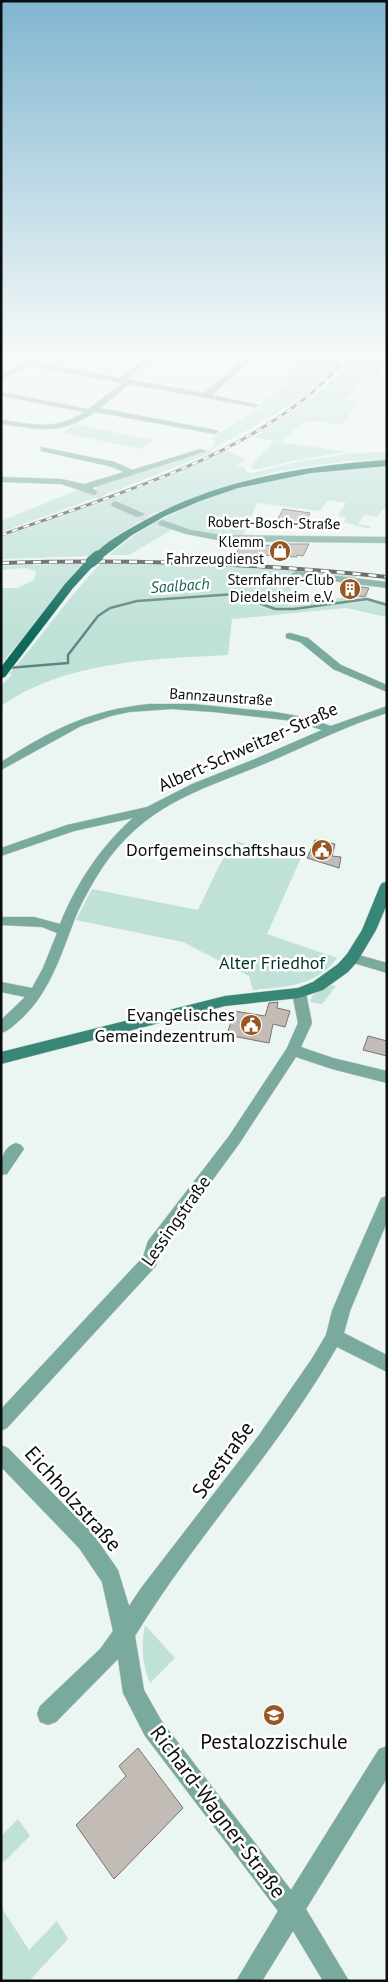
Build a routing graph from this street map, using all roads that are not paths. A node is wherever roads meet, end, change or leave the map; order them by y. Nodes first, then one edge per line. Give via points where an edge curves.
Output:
1 (46, 449) edge
2 (203, 451) dead end
3 (387, 463) edge
4 (132, 473) junction
5 (1, 479) edge
6 (85, 487) junction
7 (96, 493) tunnel mouth
8 (115, 504) tunnel mouth
9 (140, 515) tunnel mouth
10 (162, 523) tunnel mouth
11 (387, 540) edge
12 (296, 574) dead end
13 (387, 585) edge
14 (290, 636) dead end
15 (1, 675) edge
16 (387, 689) edge
17 (387, 709) edge
18 (330, 729) junction
19 (1, 767) edge
20 (150, 810) junction
21 (94, 823) junction
22 (119, 837) junction
23 (1, 852) edge
24 (386, 891) edge
25 (1, 921) edge
26 (64, 931) junction
27 (352, 958) junction
28 (387, 968) edge
29 (1, 987) edge
30 (299, 993) junction
31 (35, 994) junction
32 (1, 1028) edge
33 (293, 1050) junction
34 (1, 1058) edge
35 (387, 1077) edge
36 (16, 1149) dead end
37 (1, 1169) edge
38 (387, 1203) edge
39 (334, 1337) junction
40 (387, 1364) edge
41 (1, 1422) edge
42 (1, 1454) edge
43 (124, 1634) junction
44 (48, 1714) dead end
45 (387, 1757) edge
46 (292, 1910) junction
47 (248, 1981) edge
48 (337, 1981) edge

1 - 4 street via 112,464
2 - 4 street
3 - 15 main road via 301,470 230,488 160,515 121,537 94,559 69,586
4 - 6 street
5 - 6 street via 66,482
6 - 7 street
8 - 9 street
10 - 11 street, Robert-Bosch-Straße via 222,538
12 - 13 street
14 - 16 street via 304,640 337,666
17 - 18 street, Albert-Schweitzer-Straße
18 - 19 street, Bannzaunstraße via 308,720 218,708 141,709 89,719 59,732
18 - 20 street, Albert-Schweitzer-Straße
20 - 21 street
20 - 22 street, Albert-Schweitzer-Straße
21 - 22 street
21 - 23 street
22 - 26 street, Albert-Schweitzer-Straße via 83,888
24 - 27 street
25 - 26 street via 42,922
26 - 31 street, Albert-Schweitzer-Straße via 48,972
27 - 28 street
27 - 30 street via 331,978
29 - 31 street
30 - 33 street, Lessingstraße via 306,1023
30 - 34 street via 225,1001
31 - 32 street, Albert-Schweitzer-Straße via 20,1013
33 - 35 street
33 - 41 street, Lessingstraße via 234,1140 154,1246 150,1261
36 - 37 street
38 - 39 street, Seestraße via 356,1273
39 - 40 street
39 - 43 street, Seestraße via 266,1441 148,1596
42 - 43 street, Eichholzstraße via 86,1542 111,1578
43 - 44 street, Seestraße via 107,1656
43 - 46 street, Richard-Wagner-Straße via 134,1693 142,1710
45 - 46 street
46 - 47 street
46 - 48 street, Richard-Wagner-Straße via 304,1924

